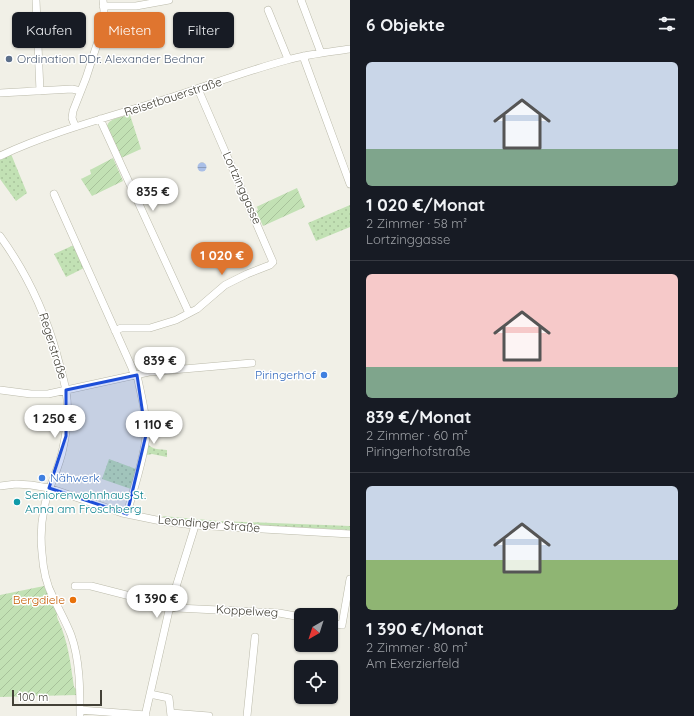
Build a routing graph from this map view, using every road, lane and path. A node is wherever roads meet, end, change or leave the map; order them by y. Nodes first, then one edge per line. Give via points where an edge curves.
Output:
1 (36, 0) edge
2 (169, 0) edge
3 (301, 0) edge
4 (103, 3) edge
5 (268, 10) dead end
6 (350, 50) edge
7 (321, 53) junction
8 (303, 56) junction
9 (288, 59) junction
10 (198, 89) junction
11 (40, 91) junction
12 (81, 91) junction
13 (0, 93) edge
14 (100, 119) junction
15 (74, 126) junction
16 (0, 156) edge
17 (350, 184) edge
18 (54, 194) dead end
19 (0, 236) edge
20 (188, 313) junction
21 (115, 331) junction
22 (252, 363) dead end
23 (135, 375) junction
24 (0, 390) edge
25 (66, 390) junction
26 (0, 486) edge
27 (49, 488) junction
28 (127, 514) junction
29 (194, 525) junction
30 (350, 534) edge
31 (350, 579) edge
32 (75, 586) dead end
33 (170, 606) junction
34 (294, 616) edge
35 (338, 625) edge
36 (255, 637) dead end
37 (150, 694) junction
38 (80, 713) edge
39 (145, 715) edge
40 (171, 715) edge
41 (209, 716) edge
42 (247, 716) edge

1 - 11 street
2 - 4 street via 136,6
3 - 7 street
4 - 12 street via 100,35
5 - 9 street
6 - 7 street, Reisetbauerstraße
7 - 8 street, Reisetbauerstraße
8 - 9 street, Reisetbauerstraße
8 - 17 street
9 - 10 street, Reisetbauerstraße
10 - 14 street, Reisetbauerstraße
10 - 20 street, Lortzinggasse via 273,262 225,285 200,307
11 - 12 street
11 - 13 street
12 - 15 street via 72,118
14 - 15 street, Reisetbauerstraße
14 - 20 street
15 - 16 street, Reisetbauerstraße
18 - 21 street
19 - 25 street, Regerstraße via 25,276 44,316
20 - 21 street via 160,326 144,329 121,328
21 - 23 street
22 - 23 street
23 - 25 street
23 - 28 street via 144,407 146,435
24 - 25 street via 39,394
25 - 27 street, Regerstraße via 66,436 61,458
26 - 27 street, Leondinger Straße
27 - 28 street, Leondinger Straße
27 - 38 street, Regerstraße via 42,527 43,565 49,588 74,643 78,665
28 - 29 street, Leondinger Straße
29 - 30 street, Leondinger Straße
29 - 33 street
31 - 35 street via 342,626
32 - 33 street, Koppelweg via 91,586
33 - 34 street, Koppelweg
33 - 37 street
36 - 42 street
37 - 39 street
37 - 40 street via 169,698
38 - 39 street
40 - 41 street

